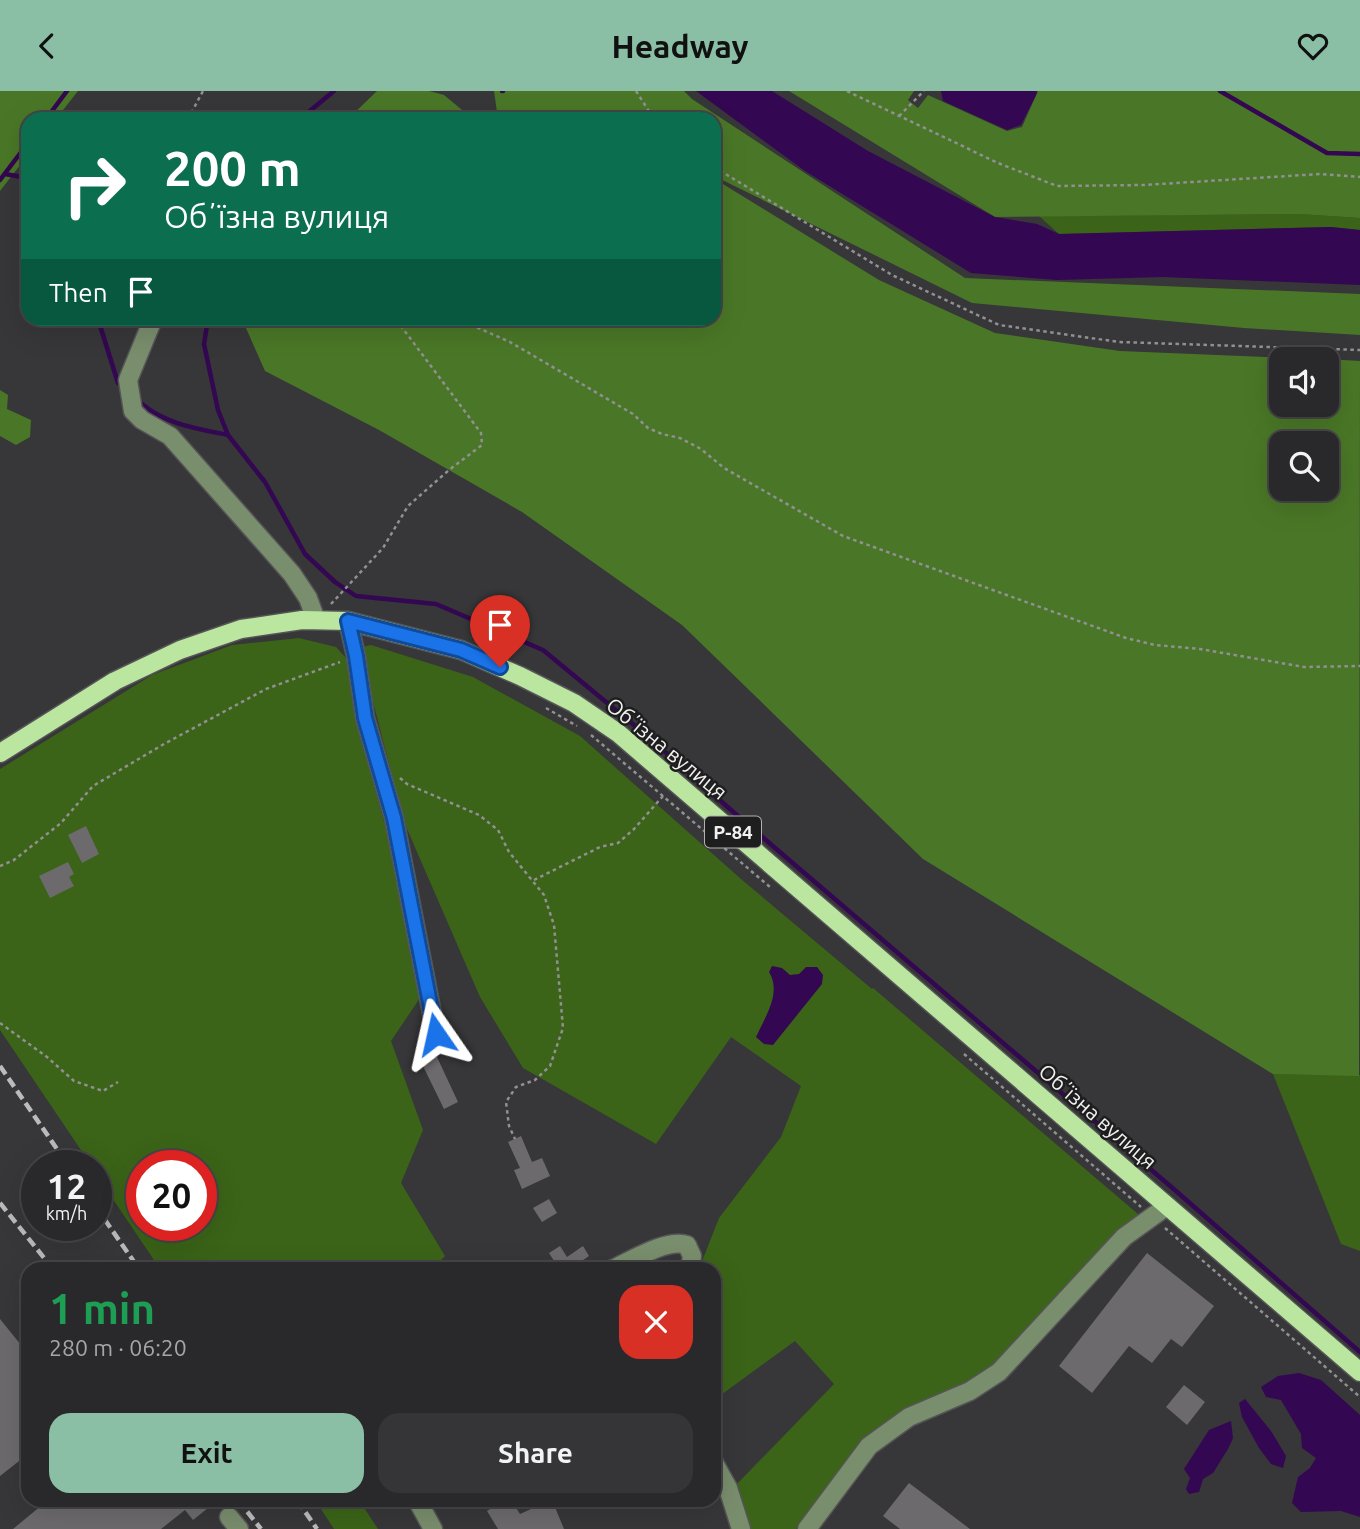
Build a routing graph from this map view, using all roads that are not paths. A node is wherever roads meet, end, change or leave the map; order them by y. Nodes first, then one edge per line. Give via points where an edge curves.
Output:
1 (150, 326) edge
2 (316, 620) junction
3 (348, 621) junction
4 (0, 753) edge
5 (436, 1034) dead end
6 (1167, 1206) junction
7 (627, 1262) edge
8 (691, 1262) edge
9 (1360, 1372) edge
10 (721, 1475) edge
11 (421, 1507) edge
12 (433, 1529) edge
13 (741, 1529) edge
14 (807, 1529) edge

1 - 2 street via 128,380 133,411 170,436 292,574
2 - 3 main road, Обʼїзна вулиця / Р-84
2 - 4 main road, Обʼїзна вулиця / Р-84 via 241,629 180,650 115,681
3 - 5 street via 365,718 394,818
3 - 6 main road, Обʼїзна вулиця / Р-84 via 461,650 574,703 618,733
6 - 9 main road, Обʼїзна вулиця / Р-84
6 - 14 street via 1124,1237 999,1372 970,1391 909,1417 869,1446
7 - 8 street via 678,1242 687,1245
10 - 13 street
11 - 12 street

